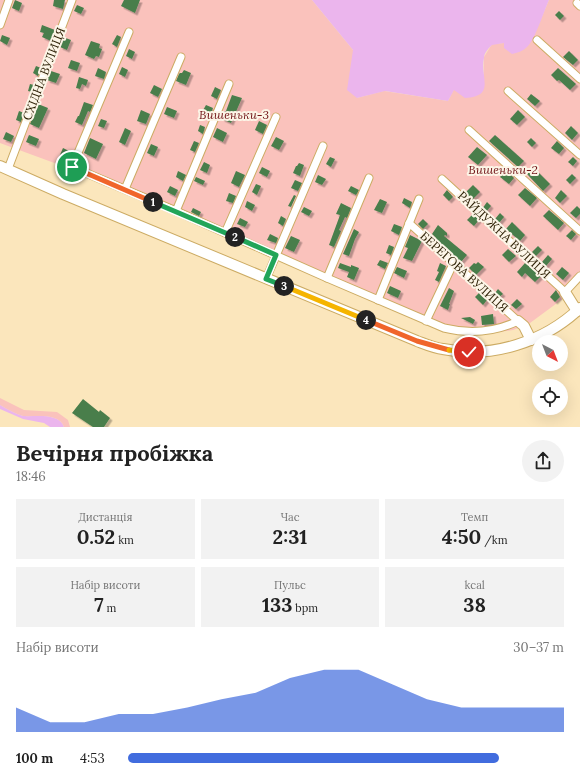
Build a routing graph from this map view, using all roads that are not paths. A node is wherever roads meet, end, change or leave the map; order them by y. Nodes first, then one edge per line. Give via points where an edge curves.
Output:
1 (9, 0) edge
2 (72, 0) edge
3 (0, 25) edge
4 (129, 32) dead end
5 (537, 40) dead end
6 (181, 57) dead end
7 (580, 80) edge
8 (229, 84) dead end
9 (508, 91) dead end
10 (276, 116) dead end
11 (469, 130) dead end
12 (323, 146) dead end
13 (580, 155) edge
14 (4, 167) edge
15 (369, 178) dead end
16 (442, 179) dead end
17 (125, 189) junction
18 (419, 199) dead end
19 (176, 211) junction
20 (409, 223) junction
21 (580, 231) edge
22 (225, 233) junction
23 (276, 255) junction
24 (454, 262) junction
25 (580, 276) edge
26 (326, 278) junction
27 (266, 279) junction
28 (565, 292) junction
29 (378, 300) junction
30 (578, 310) edge
31 (426, 321) junction
32 (518, 321) junction
33 (531, 340) junction

1 - 3 street
2 - 14 street, СХІДНА ВУЛИЦЯ via 16,149
4 - 17 street via 72,167
5 - 7 street
6 - 17 street
8 - 19 street
9 - 13 street
10 - 22 street
11 - 21 street
12 - 23 street
14 - 27 street
15 - 26 street
16 - 28 street, РАЙДУЖНА ВУЛИЦЯ
17 - 19 street
18 - 20 street
19 - 22 street
20 - 24 street, БЕРЕГОВА ВУЛИЦЯ
20 - 29 street
22 - 23 street
23 - 26 street
23 - 27 street
24 - 31 street
24 - 32 street, БЕРЕГОВА ВУЛИЦЯ
25 - 28 street
26 - 29 street
27 - 33 street via 417,341 443,349 469,352 499,349
28 - 30 street
29 - 31 street
30 - 33 street via 555,328
31 - 32 street via 457,331 480,331 497,329
32 - 33 street via 524,326

